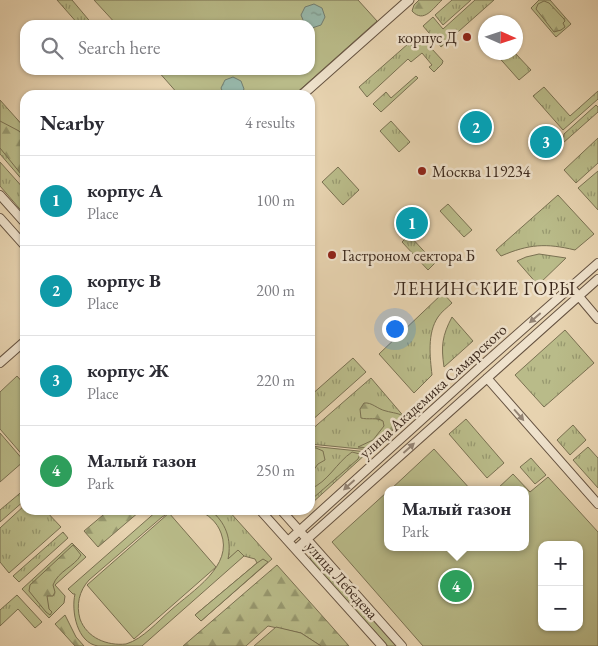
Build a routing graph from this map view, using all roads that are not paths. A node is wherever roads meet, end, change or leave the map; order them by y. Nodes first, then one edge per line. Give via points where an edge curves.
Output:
1 (409, 0) edge
2 (308, 90) edge
3 (0, 195) edge
4 (20, 217) edge
5 (0, 218) edge
6 (18, 238) joint
7 (20, 240) edge
8 (598, 263) edge
9 (598, 279) edge
10 (571, 287) junction
11 (578, 296) junction
12 (598, 319) edge
13 (20, 345) edge
14 (0, 363) edge
15 (487, 378) junction
16 (598, 504) edge
17 (265, 515) edge
18 (286, 515) edge
19 (299, 530) junction
20 (307, 539) junction
21 (288, 541) junction
22 (296, 549) junction
23 (382, 646) edge
24 (402, 646) edge

1 - 2 street
3 - 4 street
5 - 6 street
6 - 7 street
8 - 10 street, улица Академика Самарского
9 - 11 street, улица Академика Самарского
10 - 11 street
10 -> 19 street, улица Академика Самарского
11 - 12 street
11 - 15 street, улица Академика Самарского
13 - 14 street
15 -> 16 street
20 -> 15 street, улица Академика Самарского
17 - 21 street, улица Лебедева
18 - 19 street, улица Лебедева
19 - 20 street, улица Лебедева
19 - 21 street, улица Академика Самарского
20 - 22 street, улица Академика Самарского
20 - 24 street, улица Лебедева
21 - 22 street, улица Лебедева
22 - 23 street, улица Лебедева

